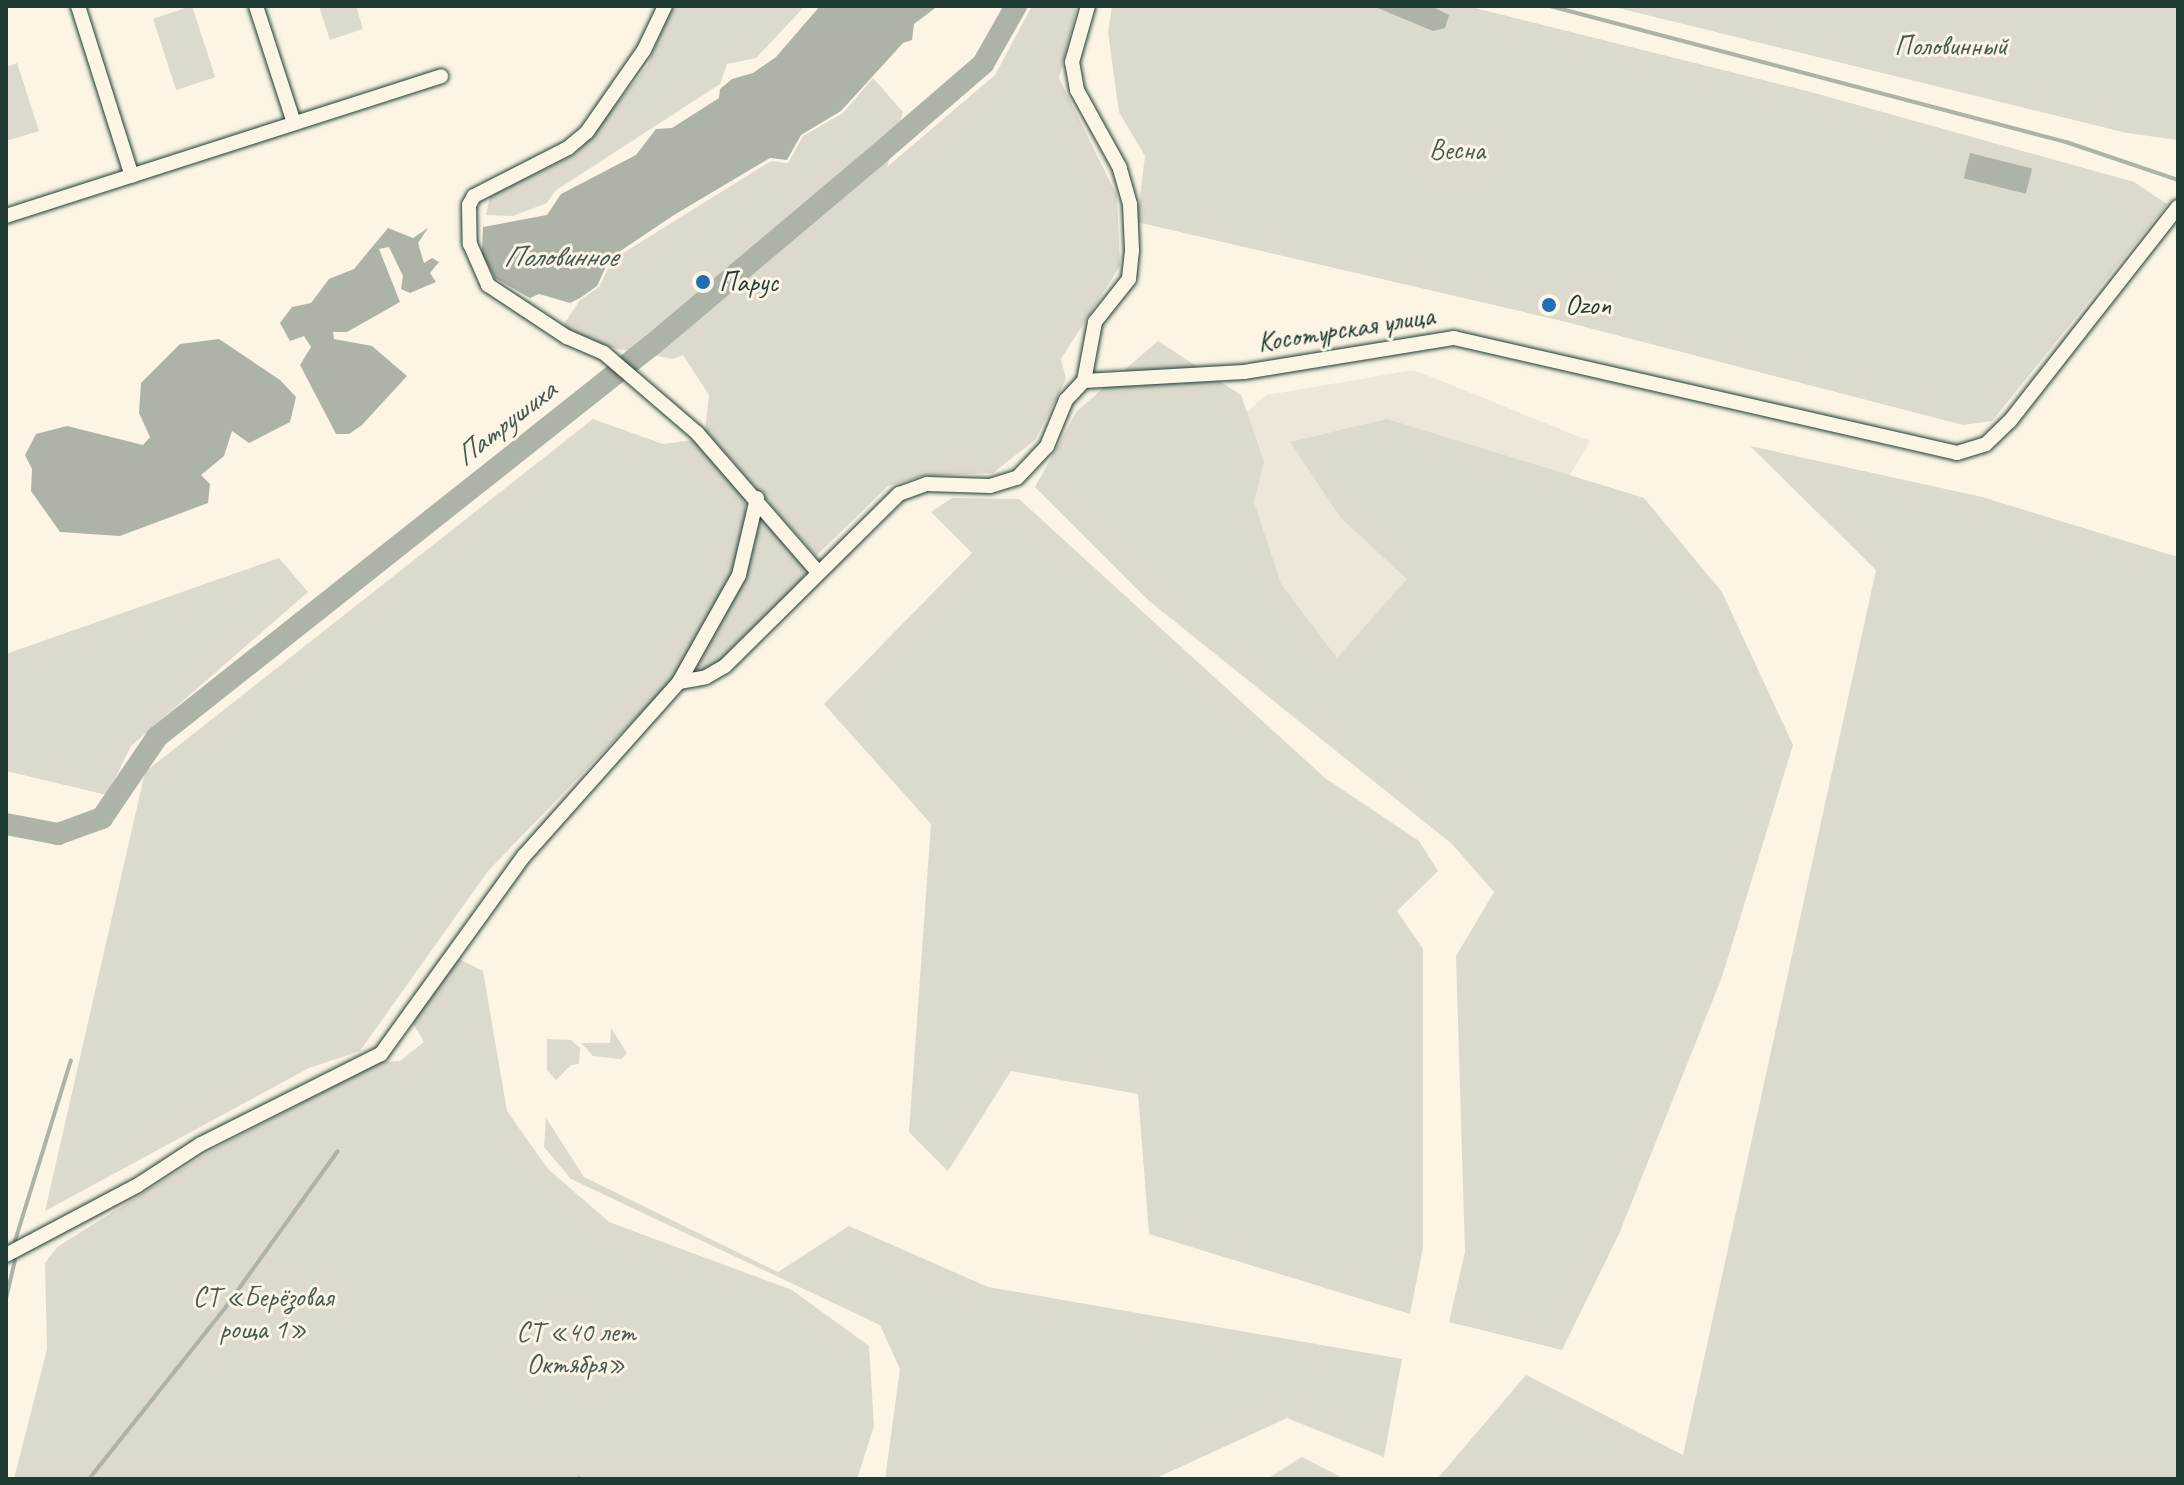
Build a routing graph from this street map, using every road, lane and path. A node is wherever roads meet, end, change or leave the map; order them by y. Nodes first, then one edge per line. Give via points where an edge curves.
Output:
1 (78, 6) edge
2 (256, 6) edge
3 (665, 6) edge
4 (1088, 6) edge
5 (441, 76) dead end
6 (294, 123) junction
7 (132, 176) junction
8 (2178, 207) edge
9 (6, 216) edge
10 (1084, 381) junction
11 (757, 498) junction
12 (816, 570) junction
13 (679, 682) junction
14 (6, 1255) edge

1 - 7 street
2 - 6 street
3 - 11 street via 644,50 587,132 568,148 474,196 469,205 470,244 488,285 610,359 697,433
4 - 10 street via 1072,62 1077,90 1120,168 1130,204 1132,250 1129,279 1095,322
5 - 6 street
6 - 7 street
7 - 9 street
8 - 10 street, Косотурская улица via 2039,386 1986,444 1957,453 1454,338 1244,372
10 - 12 street via 1066,400 1047,446 1017,478 990,486 927,484 899,494
11 - 12 street
11 - 13 street via 739,575
12 - 13 street via 725,666 706,677
13 - 14 street via 524,856 381,1054 201,1144 138,1185

